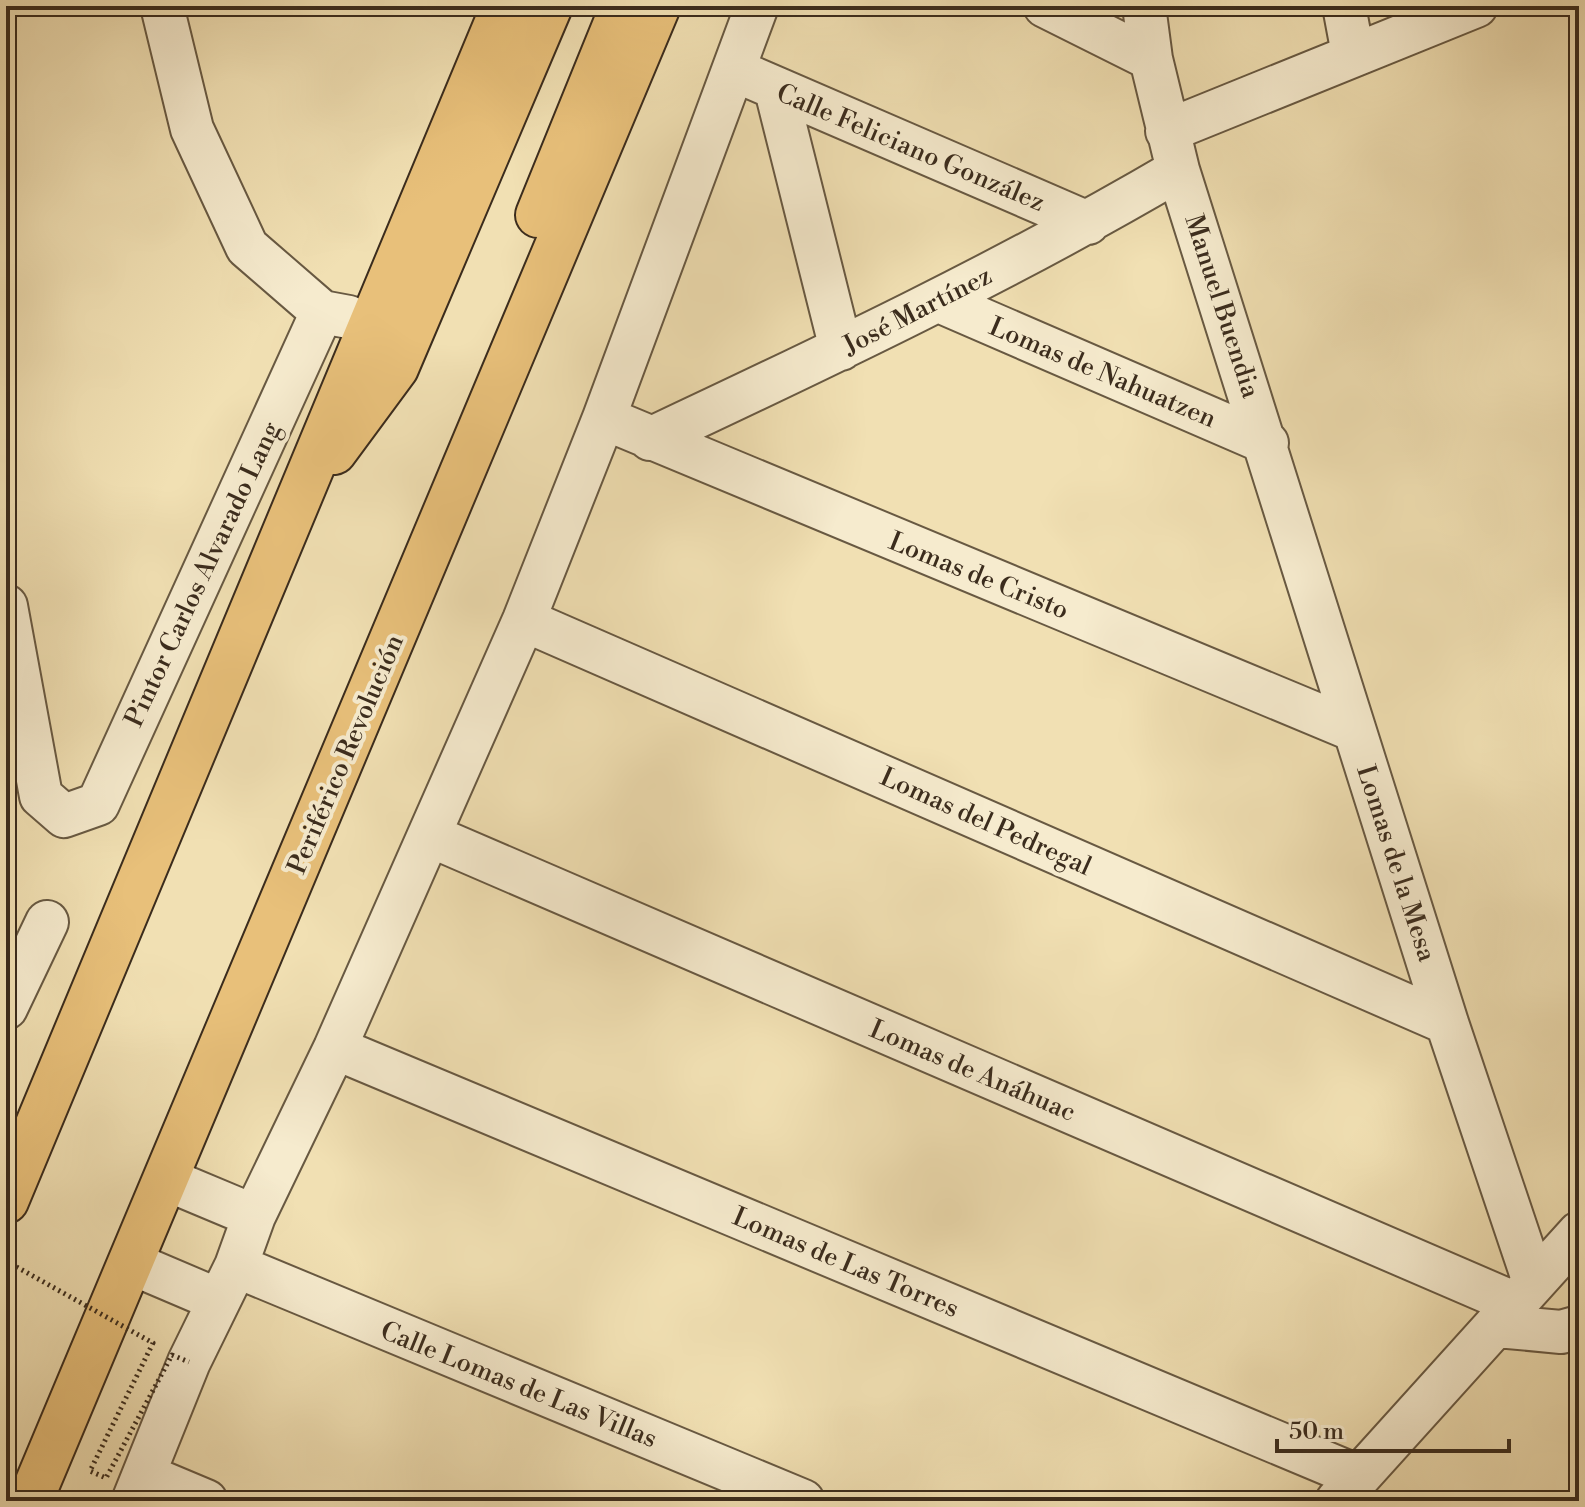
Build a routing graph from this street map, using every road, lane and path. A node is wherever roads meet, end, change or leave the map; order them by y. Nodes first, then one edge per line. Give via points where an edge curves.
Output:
1 (162, 6) edge
2 (504, 6) edge
3 (550, 6) edge
4 (623, 6) edge
5 (658, 6) edge
6 (757, 6) edge
7 (1045, 6) edge
8 (1144, 6) edge
9 (1344, 6) edge
10 (1476, 6) edge
11 (1353, 54) junction
12 (1151, 59) junction
13 (734, 70) junction
14 (776, 90) junction
15 (1173, 150) junction
16 (1088, 223) junction
17 (939, 301) junction
18 (322, 312) junction
19 (370, 322) junction
20 (841, 349) junction
21 (604, 418) junction
22 (650, 439) junction
23 (1267, 443) junction
24 (240, 492) junction
25 (291, 512) junction
26 (429, 554) junction
27 (6, 606) edge
28 (524, 620) junction
29 (1354, 730) junction
30 (431, 836) junction
31 (47, 922) dead end
32 (6, 1008) edge
33 (1447, 1023) junction
34 (335, 1048) junction
35 (41, 1115) junction
36 (6, 1172) edge
37 (168, 1180) junction
38 (6, 1201) edge
39 (254, 1216) junction
40 (1579, 1233) edge
41 (6, 1261) edge
42 (131, 1263) junction
43 (227, 1283) junction
44 (1516, 1304) junction
45 (1579, 1327) edge
46 (189, 1362) junction
47 (138, 1488) edge
48 (1347, 1488) edge
49 (30, 1501) edge
50 (206, 1501) edge
51 (803, 1501) edge

1 - 18 street via 192,129 247,247
2 - 19 highway
3 - 25 highway via 396,368
4 - 26 highway via 461,403
5 - 26 highway, Periférico Revolución
6 - 13 street
7 - 12 street
8 - 12 street, Manuel Buendia
9 - 11 street
10 - 11 street, José Martínez
11 - 15 street, José Martínez
12 - 15 street, Manuel Buendia
13 - 14 street, Calle Feliciano González
13 - 21 street
14 - 16 street, Calle Feliciano González
14 - 20 street
15 - 16 street, José Martínez
15 - 23 street, Manuel Buendia
16 - 17 street, José Martínez
17 - 20 street, José Martínez
17 - 23 street, Lomas de Nahuatzen
18 - 19 street
18 - 24 street, Pintor Carlos Alvarado Lang
19 - 25 highway
20 - 22 street, José Martínez
21 - 22 street, Lomas de Cristo
21 - 28 street
22 - 29 street, Lomas de Cristo
23 - 29 street, Lomas de la Mesa
24 - 25 street
24 - 27 street, Pintor Carlos Alvarado Lang via 98,804 64,816 41,796
25 - 35 highway
26 - 37 highway, Periférico Revolución
28 - 30 street
28 - 33 street, Lomas del Pedregal
29 - 33 street, Lomas de la Mesa
30 - 34 street
30 - 44 street, Lomas de Anáhuac
31 - 32 street
33 - 44 street, Lomas de la Mesa
34 - 39 street
34 - 48 street, Lomas de Las Torres
35 - 36 highway
35 - 38 highway
37 - 39 street
37 - 42 highway, Periférico Revolución
39 - 43 street
40 - 44 street
41 - 46 path, bridge via 153,1343 90,1471 106,1478 172,1355
42 - 43 street, Calle Lomas de Las Villas
42 - 49 highway, Periférico Revolución
43 - 46 street
43 - 51 street, Calle Lomas de Las Villas
44 - 45 street, Lomas de Anáhuac via 1561,1332
44 - 48 street
46 - 47 street
47 - 50 street

